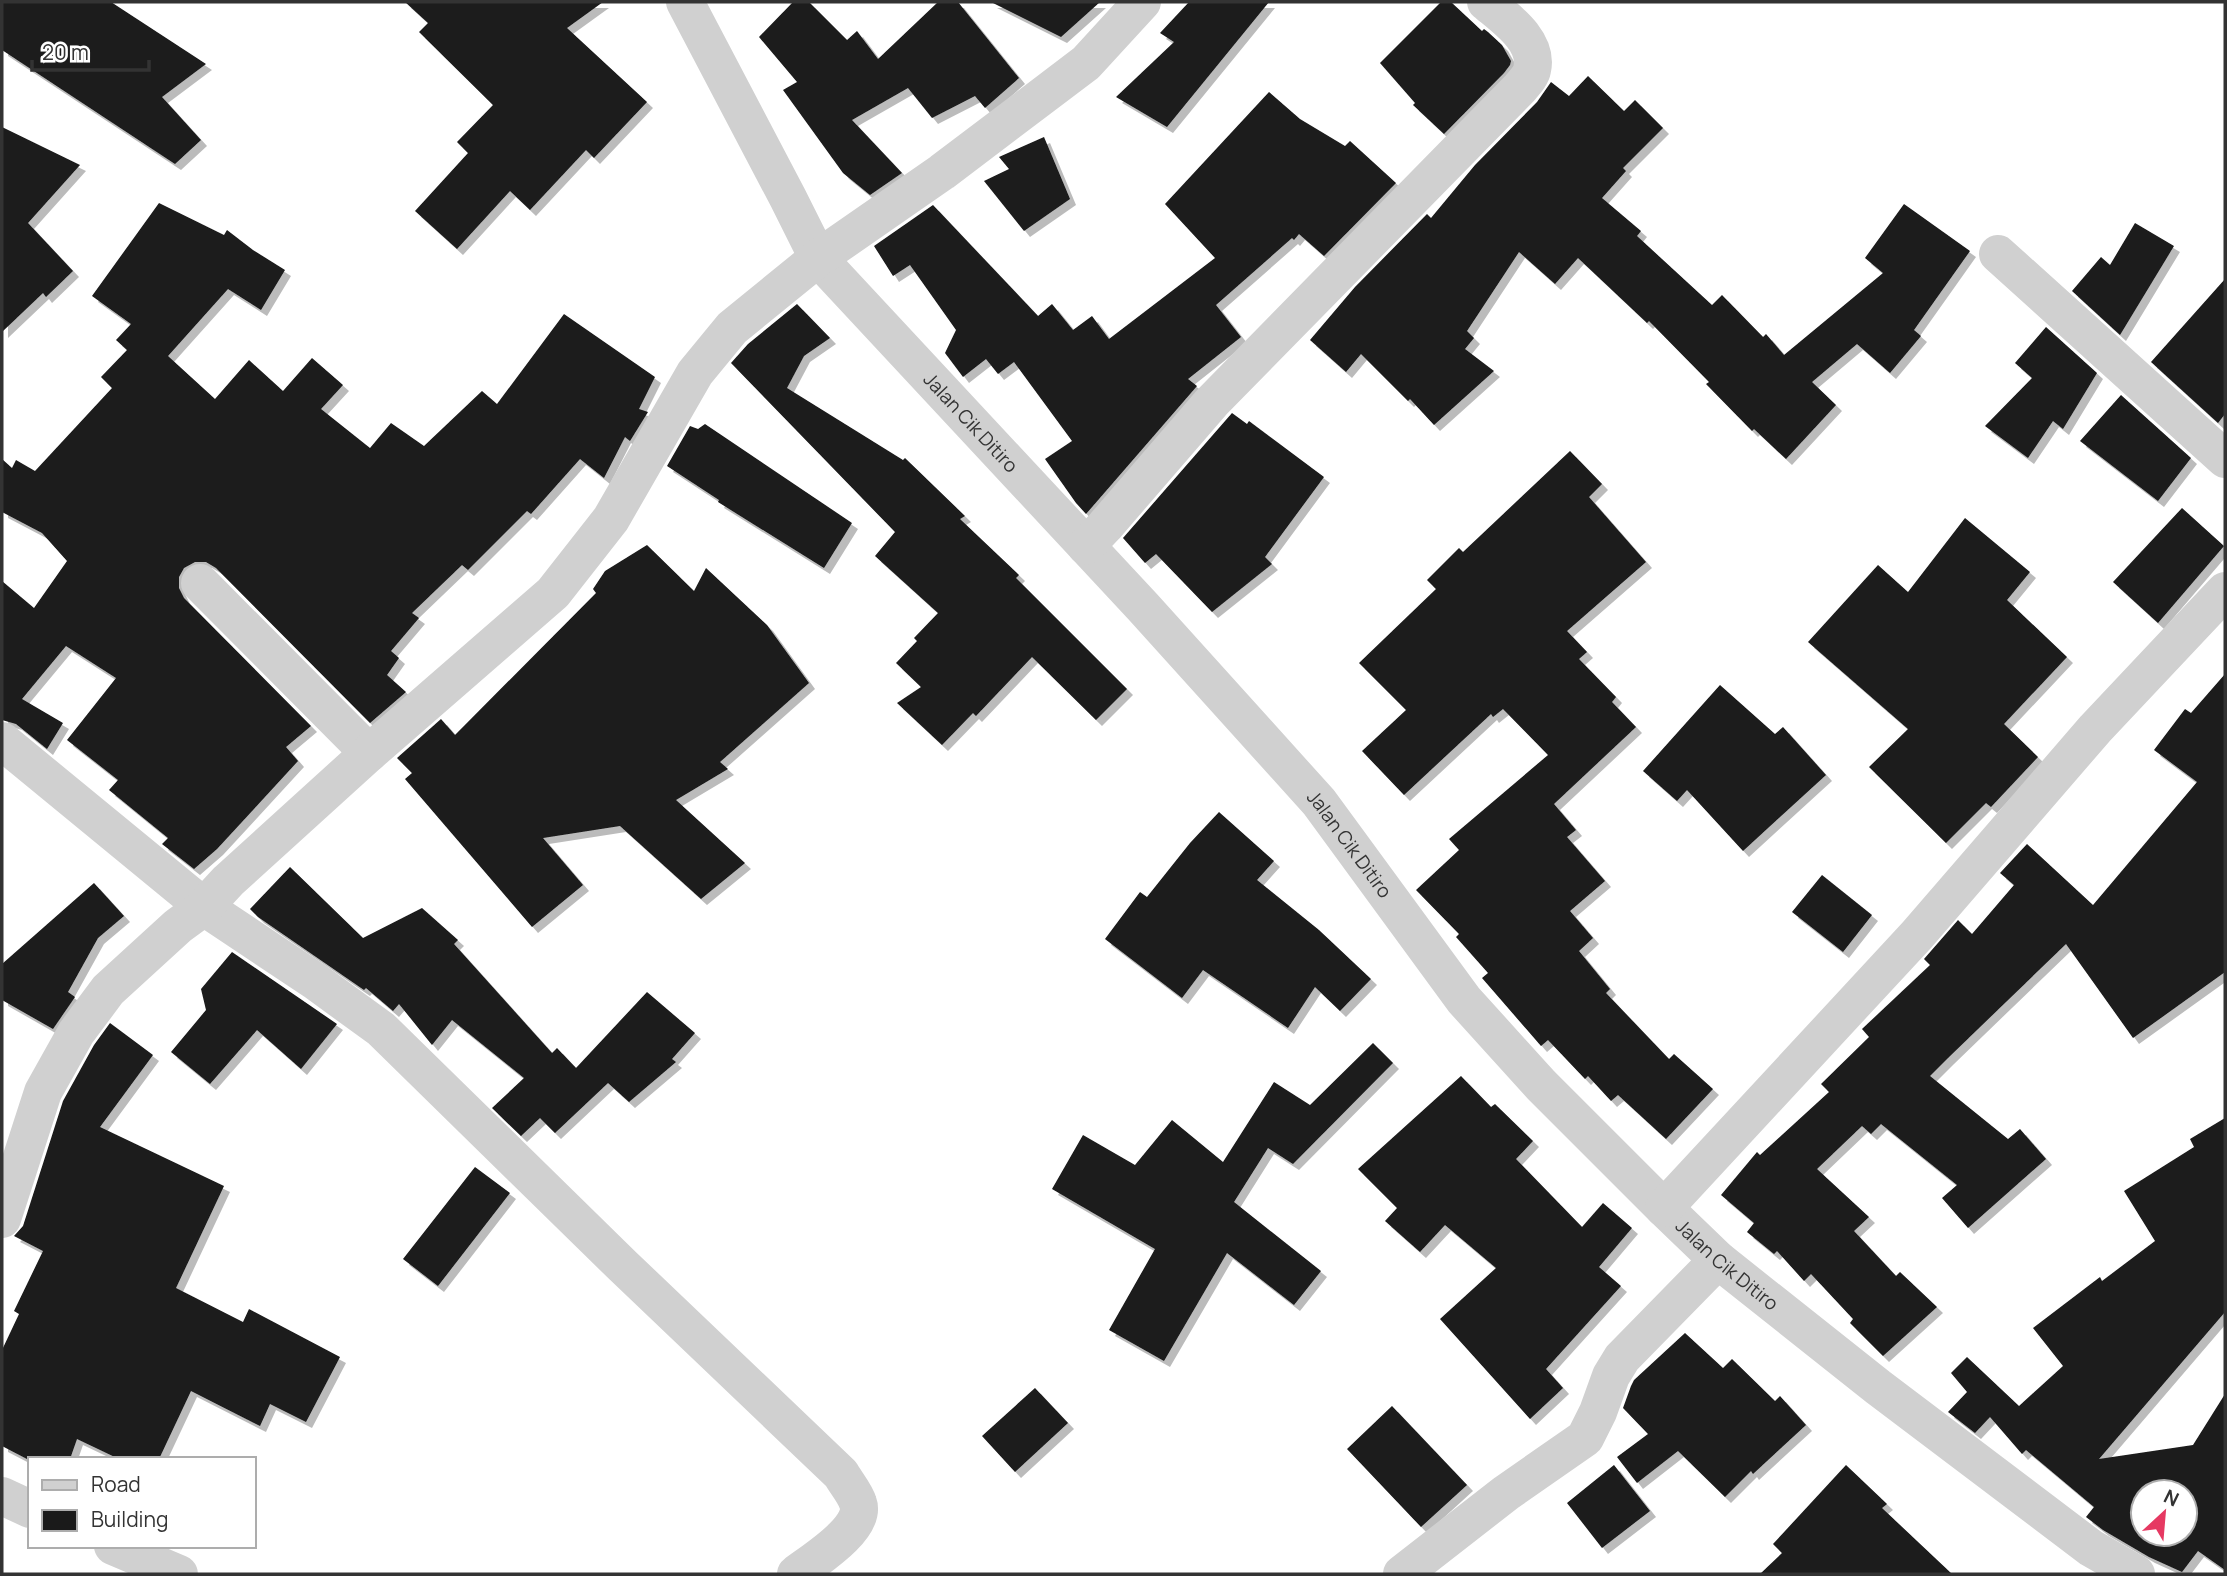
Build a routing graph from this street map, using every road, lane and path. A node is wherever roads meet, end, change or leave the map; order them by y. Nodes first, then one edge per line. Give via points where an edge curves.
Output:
1 (685, 2) edge
2 (1142, 2) edge
3 (1486, 2) edge
4 (1998, 254) dead end
5 (818, 258) junction
6 (2225, 459) edge
7 (1086, 546) junction
8 (200, 583) dead end
9 (2225, 591) edge
10 (2, 740) edge
11 (369, 753) junction
12 (204, 906) junction
13 (1664, 1208) junction
14 (2, 1219) edge
15 (1718, 1260) junction
16 (2, 1496) edge
17 (28, 1508) edge
18 (118, 1548) edge
19 (179, 1574) edge
20 (796, 1574) edge
21 (1402, 1574) edge
22 (2136, 1574) edge

1 - 5 street, Jalan Cik Ditiro
2 - 5 street via 1086,63
3 - 7 street via 1521,34 1533,53 1532,71 1526,80 1212,402
4 - 6 street
5 - 7 street, Jalan Cik Ditiro
5 - 11 street via 732,328 695,373 611,519 552,593
7 - 13 street, Jalan Cik Ditiro via 1319,802 1464,1000
8 - 11 street
9 - 13 street via 2095,729 1917,935
10 - 12 street
11 - 12 street
12 - 14 street via 108,990 76,1033 43,1092
12 - 20 street via 382,1029 841,1474 859,1504 858,1520
13 - 15 street, Jalan Cik Ditiro
15 - 21 street via 1622,1358 1585,1438
15 - 22 street, Jalan Cik Ditiro via 2091,1548
16 - 17 street
18 - 19 street

